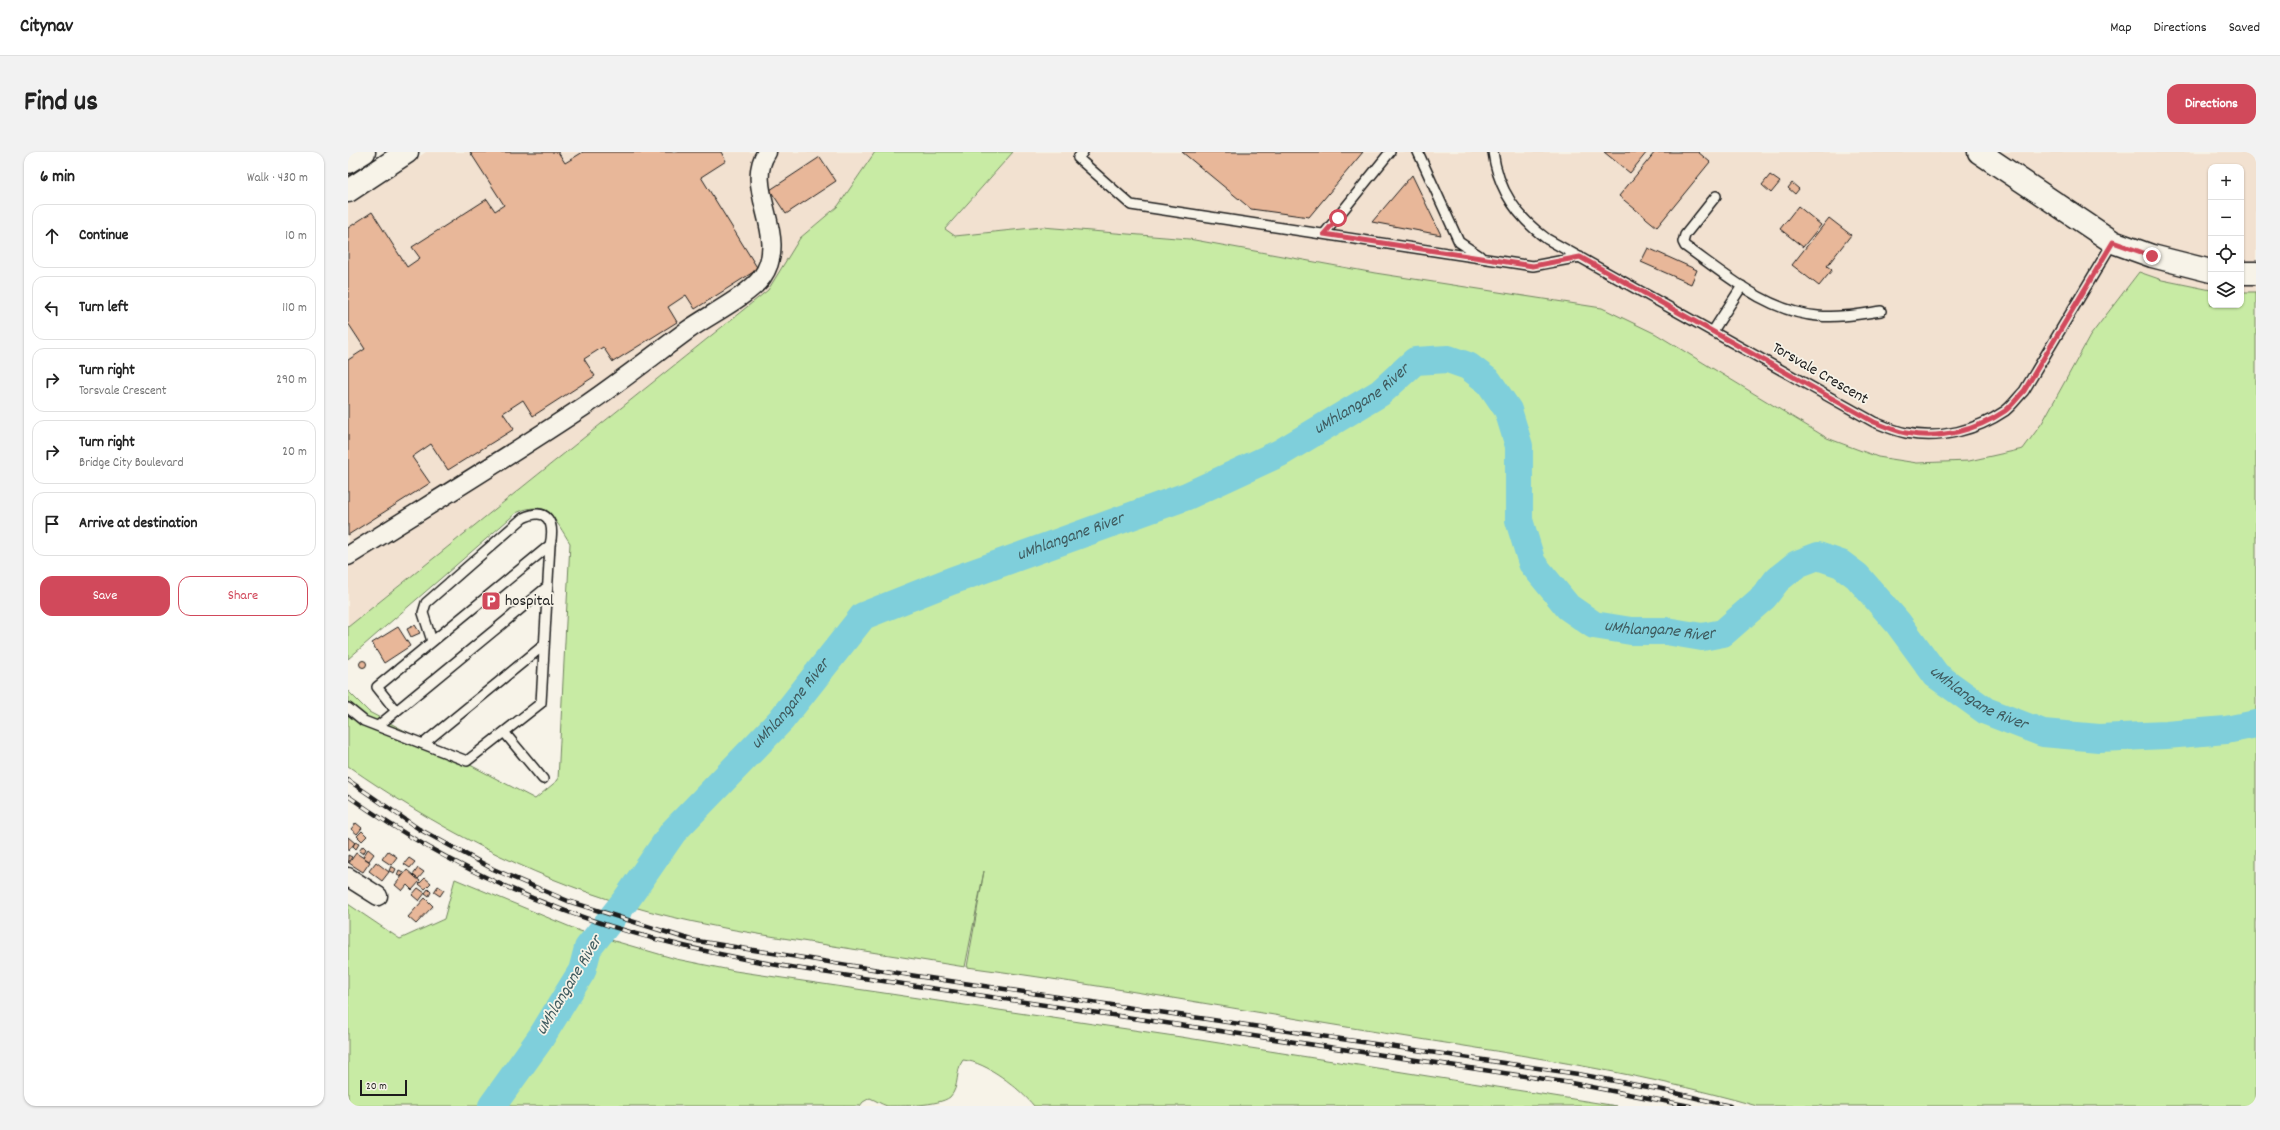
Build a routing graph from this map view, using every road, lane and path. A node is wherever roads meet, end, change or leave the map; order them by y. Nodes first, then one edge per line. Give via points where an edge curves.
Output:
1 (364, 152) edge
2 (407, 152) edge
3 (767, 152) edge
4 (1083, 152) edge
5 (1390, 152) edge
6 (1418, 152) edge
7 (1493, 152) edge
8 (1985, 154) edge
9 (348, 162) edge
10 (348, 191) edge
11 (1716, 196) dead end
12 (1324, 234) junction
13 (2113, 242) junction
14 (1580, 257) junction
15 (1483, 258) junction
16 (2208, 270) edge
17 (2244, 273) edge
18 (2256, 273) edge
19 (1742, 286) junction
20 (1881, 311) dead end
21 (1713, 331) junction
22 (550, 545) junction
23 (348, 556) edge
24 (547, 587) junction
25 (432, 641) junction
26 (544, 645) junction
27 (348, 708) edge
28 (396, 711) junction
29 (378, 726) junction
30 (504, 732) junction
31 (423, 744) junction
32 (543, 779) dead end
33 (348, 876) edge
34 (378, 896) dead end

1 - 9 street
2 - 10 street
3 - 23 street via 760,166 759,176 771,233 771,248 768,267 756,285 700,321 587,404
4 - 12 lane via 1078,158 1131,205
5 - 12 lane
6 - 15 lane via 1459,242
7 - 14 lane, Torsvale Crescent via 1505,193 1521,217 1547,239
8 - 13 street
11 - 19 lane via 1685,235 1683,242 1685,246
12 - 15 lane
13 - 16 street via 2152,256
13 - 21 lane, Torsvale Crescent via 2024,391 2006,410 1984,423 1957,432 1932,436 1905,433 1874,422
14 - 15 lane via 1533,266
14 - 21 lane, Torsvale Crescent
17 - 18 street
19 - 20 lane via 1763,300 1816,316 1840,317
19 - 21 lane
22 - 24 lane
22 - 25 lane
22 - 25 lane via 553,530 549,519 541,514 531,514 523,518 426,603 423,613
24 - 26 lane
24 - 28 lane
25 - 28 lane via 377,687
26 - 30 lane via 541,703
26 - 31 lane
27 - 29 lane via 364,721
28 - 29 lane
29 - 31 lane
30 - 31 lane via 467,761
30 - 32 lane
33 - 34 street

